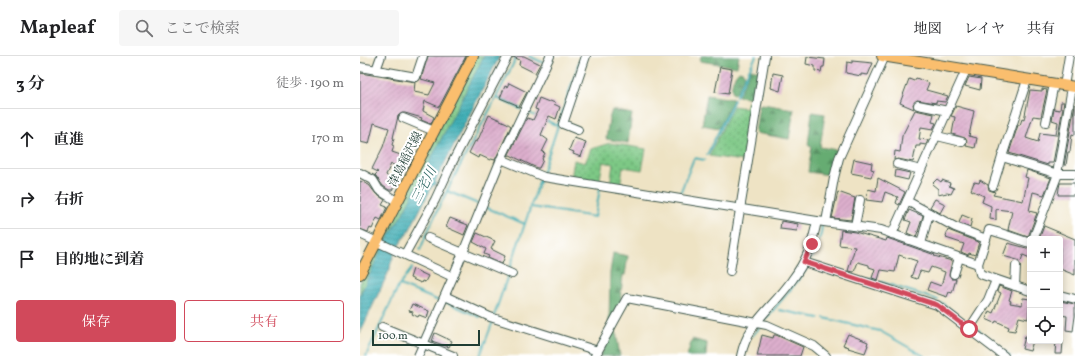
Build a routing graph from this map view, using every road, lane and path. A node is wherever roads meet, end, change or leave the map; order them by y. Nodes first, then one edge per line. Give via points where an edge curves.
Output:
1 (381, 56) edge
2 (423, 56) edge
3 (473, 56) edge
4 (508, 56) edge
5 (550, 56) edge
6 (586, 56) edge
7 (764, 56) edge
8 (884, 56) edge
9 (1069, 56) edge
10 (360, 67) edge
11 (376, 70) junction
12 (966, 70) junction
13 (1027, 80) junction
14 (1066, 86) edge
15 (918, 105) dead end
16 (1072, 110) edge
17 (948, 111) junction
18 (403, 118) dead end
19 (1046, 122) dead end
20 (578, 130) dead end
21 (434, 131) junction
22 (937, 136) junction
23 (962, 142) dead end
24 (1002, 157) junction
25 (501, 159) junction
26 (897, 164) dead end
27 (921, 170) junction
28 (360, 173) edge
29 (1057, 174) junction
30 (1075, 174) edge
31 (993, 186) dead end
32 (860, 200) dead end
33 (907, 201) junction
34 (398, 202) junction
35 (740, 208) junction
36 (929, 213) junction
37 (822, 222) junction
38 (855, 226) junction
39 (360, 234) edge
40 (892, 234) junction
41 (1034, 236) edge
42 (428, 238) dead end
43 (986, 239) junction
44 (377, 241) junction
45 (1027, 242) edge
46 (921, 244) junction
47 (404, 253) junction
48 (463, 253) junction
49 (959, 258) junction
50 (804, 262) junction
51 (978, 264) junction
52 (1016, 266) dead end
53 (730, 270) dead end
54 (509, 272) dead end
55 (360, 274) edge
56 (954, 274) dead end
57 (453, 277) junction
58 (996, 280) junction
59 (1016, 286) junction
60 (1027, 290) edge
61 (445, 296) junction
62 (1063, 297) edge
63 (1075, 299) edge
64 (755, 323) junction
65 (382, 327) dead end
66 (969, 329) junction
67 (424, 344) junction
68 (814, 346) junction
69 (596, 354) edge
70 (418, 356) edge
71 (453, 356) edge
72 (741, 356) edge
73 (812, 356) edge
74 (826, 356) edge
75 (1004, 356) edge

1 - 11 street
2 - 11 street via 416,77
3 - 21 main road, 津島稲沢線
4 - 47 street via 435,200
5 - 25 street
6 - 20 street via 563,124
7 - 35 street
8 - 12 main road
8 - 37 street via 839,158
9 - 14 street
10 - 11 street
12 - 13 main road
12 - 17 street
13 - 14 main road
13 - 24 street
14 - 16 street
14 - 19 street
15 - 17 street
16 - 29 street
17 - 22 street
18 - 21 street
21 - 34 main road, 津島稲沢線
22 - 23 street
22 - 27 street
24 - 29 street
24 - 31 street
25 - 35 street via 541,176
25 - 48 street
26 - 27 street
27 - 33 street
28 - 34 street via 373,180 380,190
29 - 30 street
29 - 41 street
32 - 38 street
33 - 36 street
33 - 40 street
34 - 44 main road, 津島稲沢線
35 - 37 street
35 - 53 street
36 - 43 street
36 - 46 street
37 - 38 street
37 - 50 street
38 - 40 street
39 - 44 street
40 - 46 street
42 - 48 street
43 - 45 street via 989,230
43 - 51 street
44 - 47 street
44 - 55 main road, 津島稲沢線
46 - 49 street
47 - 57 street
48 - 54 street
48 - 57 street
49 - 51 street
49 - 56 street
50 - 64 street via 792,281
50 - 66 street via 937,305
51 - 58 street via 980,274
52 - 59 street
57 - 61 street
58 - 59 street
58 - 66 street via 988,300
59 - 60 street
61 - 67 street
61 - 69 street via 493,318
62 - 63 street
64 - 68 street via 767,325
64 - 69 street via 627,298
64 - 72 street
65 - 67 street
66 - 75 street
67 - 70 street
67 - 71 street
68 - 73 street
68 - 74 street

